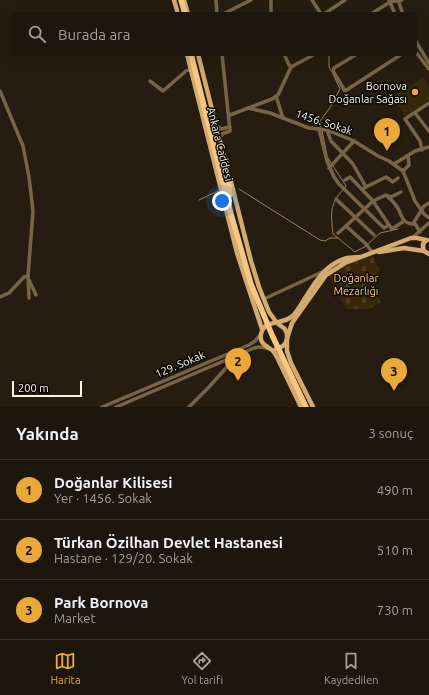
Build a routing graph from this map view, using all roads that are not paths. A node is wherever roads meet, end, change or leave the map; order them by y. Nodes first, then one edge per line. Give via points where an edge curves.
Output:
1 (174, 0) edge
2 (177, 0) edge
3 (183, 0) edge
4 (216, 0) edge
5 (251, 0) edge
6 (272, 0) edge
7 (312, 0) edge
8 (343, 0) edge
9 (399, 0) edge
10 (390, 1) edge
11 (177, 12) edge
12 (180, 12) edge
13 (186, 12) edge
14 (217, 12) edge
15 (227, 12) edge
16 (271, 12) edge
17 (321, 12) edge
18 (326, 12) edge
19 (374, 12) edge
20 (394, 12) edge
21 (402, 12) edge
22 (417, 43) edge
23 (417, 54) edge
24 (189, 56) edge
25 (190, 56) edge
26 (195, 56) edge
27 (199, 56) edge
28 (222, 56) edge
29 (285, 56) edge
30 (311, 56) edge
31 (354, 56) edge
32 (399, 56) edge
33 (429, 63) edge
34 (291, 67) junction
35 (191, 69) junction
36 (429, 69) edge
37 (150, 82) dead end
38 (0, 91) edge
39 (276, 96) junction
40 (429, 103) edge
41 (248, 108) junction
42 (415, 112) junction
43 (230, 115) junction
44 (283, 118) junction
45 (216, 125) junction
46 (230, 129) junction
47 (319, 129) junction
48 (327, 130) junction
49 (429, 131) edge
50 (220, 141) junction
51 (354, 141) junction
52 (429, 147) edge
53 (422, 150) junction
54 (342, 154) junction
55 (408, 156) junction
56 (225, 159) junction
57 (394, 164) junction
58 (329, 168) junction
59 (403, 171) junction
60 (221, 176) junction
61 (398, 178) dead end
62 (345, 180) dead end
63 (366, 187) junction
64 (363, 191) junction
65 (401, 192) dead end
66 (230, 195) junction
67 (386, 195) junction
68 (224, 199) junction
69 (336, 199) dead end
70 (373, 201) junction
71 (429, 203) edge
72 (364, 208) junction
73 (422, 210) junction
74 (233, 213) junction
75 (354, 217) junction
76 (429, 218) edge
77 (404, 221) junction
78 (429, 223) edge
79 (414, 224) junction
80 (390, 225) junction
81 (346, 226) junction
82 (420, 232) junction
83 (338, 234) dead end
84 (374, 235) dead end
85 (411, 238) junction
86 (428, 240) edge
87 (372, 252) junction
88 (427, 252) edge
89 (359, 257) junction
90 (324, 271) junction
91 (28, 277) junction
92 (36, 295) dead end
93 (0, 297) edge
94 (29, 298) dead end
95 (264, 299) junction
96 (277, 323) junction
97 (262, 332) junction
98 (287, 340) junction
99 (270, 349) junction
100 (231, 352) junction
101 (233, 357) junction
102 (102, 407) edge
103 (116, 407) edge
104 (189, 407) edge
105 (302, 407) edge
106 (306, 407) edge
107 (309, 407) edge
108 (313, 407) edge

1 - 11 main road
2 - 12 highway
3 - 13 highway
4 - 14 street
5 - 15 street
6 - 16 street
7 - 17 street
8 - 18 street
9 - 10 street
9 - 21 street
10 - 19 street
10 - 20 street
22 - 33 street
23 - 36 street
24 - 35 main road, Ankara Caddesi
25 - 60 highway, Ankara Caddesi
26 - 66 highway, Ankara Caddesi
27 - 45 main road, Ankara Caddesi
28 - 43 street
29 - 34 street
30 - 34 street
31 - 32 street via 334,68 345,91
34 - 39 street
35 - 37 street via 163,91
35 - 68 main road, Ankara Caddesi
38 - 91 street via 23,146 29,177 33,211
39 - 41 street
39 - 44 street
40 - 42 street
41 - 43 street
41 - 44 street, 1456. Sokak
42 - 49 street
42 - 53 street via 405,120 420,141
43 - 46 street
44 - 47 street, 1456. Sokak
45 - 46 street via 221,129
45 - 50 main road, Ankara Caddesi
46 - 50 street via 220,136
47 - 48 street, 1456. Sokak
47 - 58 street
48 - 51 street, 1456. Sokak
48 - 54 street via 331,141
50 - 56 main road, Ankara Caddesi
51 - 54 street
51 - 57 street, 1456. Sokak
52 - 53 street
53 - 55 street
54 - 58 street
54 - 63 street via 353,164
55 - 57 street
55 - 59 street via 409,165
56 - 66 highway
56 - 95 main road, Ankara Caddesi via 251,261
57 - 59 street, 1456. Sokak
58 - 72 street via 339,184
59 - 73 street, 1456. Sokak
60 - 68 highway
60 - 74 highway, Ankara Caddesi
61 - 63 street via 393,182 386,177
62 - 64 street via 350,177
63 - 64 street
64 - 70 street
65 - 67 street via 390,197
66 - 74 highway, Ankara Caddesi
67 - 70 street
67 - 77 street via 394,202
68 - 97 main road, Ankara Caddesi via 237,253
69 - 75 street
70 - 72 street
70 - 80 street
71 - 73 street
72 - 75 street
72 - 80 street via 384,228
73 - 76 street, 1456. Sokak
73 - 79 street via 415,218
74 - 106 highway, Ankara Caddesi via 242,256 260,309
74 - 107 highway, Ankara Caddesi via 263,308
75 - 81 street
75 - 84 street
77 - 79 street
77 - 80 street via 392,229
78 - 82 street
79 - 82 street
81 - 83 street
81 - 87 street
82 - 85 street
85 - 86 main road
85 - 87 main road
86 - 88 main road via 423,244
87 - 88 main road via 404,248
87 - 89 main road
89 - 90 main road via 344,259
89 - 98 main road via 326,275 292,323
90 - 95 street
90 - 96 main road via 294,315
91 - 92 street
91 - 93 street via 24,277 9,293
91 - 94 street
95 - 96 main road, Ankara Caddesi
96 - 97 main road via 270,324
96 - 98 main road, Ankara Caddesi via 285,329
97 - 99 main road, Ankara Caddesi via 262,342
97 - 100 street, 129. Sokak via 252,343
98 - 99 main road via 283,346
98 - 108 main road, Ankara Caddesi via 291,363
99 - 101 street, 129. Sokak via 259,347
99 - 105 main road, Ankara Caddesi via 278,357
100 - 101 street
100 - 102 street, 129. Sokak
101 - 103 street, 129. Sokak
101 - 104 street via 234,359

